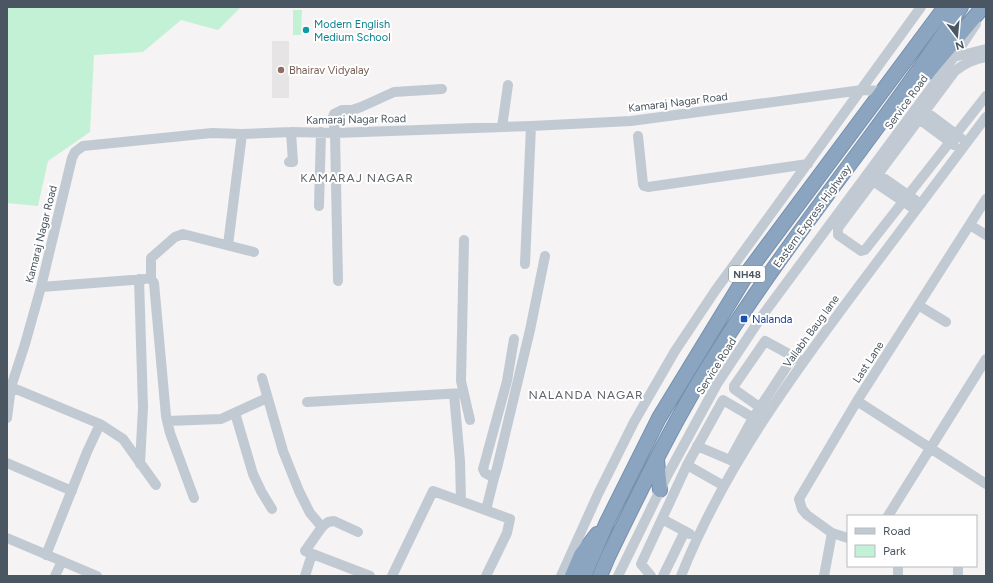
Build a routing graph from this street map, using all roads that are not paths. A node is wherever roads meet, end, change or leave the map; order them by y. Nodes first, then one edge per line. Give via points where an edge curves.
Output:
1 (921, 7) edge
2 (936, 7) edge
3 (945, 7) edge
4 (961, 7) edge
5 (974, 7) edge
6 (983, 7) edge
7 (986, 9) edge
8 (916, 45) junction
9 (986, 49) edge
10 (930, 54) junction
11 (954, 57) junction
12 (986, 57) edge
13 (508, 85) dead end
14 (442, 89) dead end
15 (862, 90) junction
16 (882, 91) junction
17 (986, 96) edge
18 (922, 115) junction
19 (986, 117) edge
20 (531, 126) junction
21 (502, 127) junction
22 (292, 132) junction
23 (321, 132) junction
24 (335, 133) junction
25 (242, 134) junction
26 (638, 136) dead end
27 (952, 138) junction
28 (964, 146) junction
29 (289, 162) dead end
30 (808, 164) junction
31 (876, 177) junction
32 (905, 199) junction
33 (986, 199) edge
34 (319, 206) dead end
35 (918, 207) junction
36 (970, 224) junction
37 (986, 235) edge
38 (464, 240) dead end
39 (228, 245) junction
40 (868, 246) junction
41 (254, 252) dead end
42 (545, 256) dead end
43 (881, 256) junction
44 (525, 264) dead end
45 (139, 279) junction
46 (152, 279) junction
47 (338, 281) dead end
48 (41, 287) junction
49 (918, 305) junction
50 (946, 322) dead end
51 (514, 339) dead end
52 (717, 351) junction
53 (793, 356) junction
54 (986, 359) edge
55 (802, 362) junction
56 (262, 378) dead end
57 (11, 387) junction
58 (458, 394) junction
59 (267, 398) junction
60 (307, 402) dead end
61 (857, 402) junction
62 (764, 410) junction
63 (235, 413) junction
64 (7, 418) edge
65 (470, 420) dead end
66 (758, 420) junction
67 (167, 421) junction
68 (100, 424) junction
69 (697, 446) junction
70 (930, 448) junction
71 (657, 460) junction
72 (7, 463) edge
73 (140, 464) junction
74 (687, 465) junction
75 (494, 478) junction
76 (986, 484) edge
77 (156, 485) dead end
78 (724, 486) junction
79 (660, 490) junction
80 (72, 491) junction
81 (194, 498) dead end
82 (461, 501) junction
83 (272, 509) dead end
84 (486, 510) junction
85 (629, 515) junction
86 (889, 515) edge
87 (662, 519) junction
88 (607, 522) junction
89 (322, 527) junction
90 (685, 531) junction
91 (358, 532) dead end
92 (832, 533) junction
93 (7, 538) edge
94 (698, 538) junction
95 (847, 538) edge
96 (312, 554) junction
97 (46, 555) junction
98 (62, 561) junction
99 (56, 576) edge
100 (97, 576) edge
101 (305, 576) edge
102 (370, 576) edge
103 (392, 576) edge
104 (486, 576) edge
105 (561, 576) edge
106 (572, 576) edge
107 (584, 576) edge
108 (600, 576) edge
109 (608, 576) edge
110 (618, 576) edge
111 (651, 576) edge
112 (663, 576) edge
113 (681, 576) edge
114 (824, 576) edge

1 - 15 street
2 - 8 highway
3 - 8 highway, NH48
4 - 10 highway, Eastern Express Highway / NH48
5 - 10 highway
6 - 52 highway via 928,71 745,325
7 - 11 street, Service Road
8 - 16 highway, Eastern Express Highway / NH48
9 - 11 street
10 - 52 highway, Eastern Express Highway / NH48 via 767,277
11 - 79 street, Service Road via 762,316 717,384
12 - 18 street via 964,64 955,70
13 - 21 street
14 - 24 street via 394,92 356,108 337,112 333,117
15 - 16 street, Kamaraj Nagar Road
15 - 20 street, Kamaraj Nagar Road via 631,121
15 - 30 street
16 - 88 highway, Eastern Express Highway / NH48 via 750,269 659,418
17 - 27 street
18 - 27 street
18 - 31 street
19 - 28 street, Vallabh Baug lane
20 - 21 street, Kamaraj Nagar Road
20 - 44 street
21 - 24 street, Kamaraj Nagar Road
22 - 23 street, Kamaraj Nagar Road
22 - 25 street, Kamaraj Nagar Road
22 - 29 street via 293,162
23 - 24 street, Kamaraj Nagar Road
23 - 34 street
24 - 47 street
25 - 39 street
25 - 48 street, Kamaraj Nagar Road via 212,132 83,146 78,149 72,158
26 - 30 street via 643,184 648,187
27 - 28 street
27 - 32 street
28 - 35 street, Vallabh Baug lane
30 - 105 street via 715,291 675,351 630,428
31 - 32 street
31 - 40 street via 837,230 838,235 861,251
32 - 35 street
32 - 40 street
33 - 36 street, Last Lane
35 - 43 street, Vallabh Baug lane
36 - 37 street
36 - 49 street, Last Lane
38 - 58 street via 461,380
39 - 41 street
39 - 46 street via 178,235 151,258
40 - 43 street
42 - 75 street
43 - 55 street, Vallabh Baug lane
45 - 46 street
45 - 48 street
45 - 73 street via 143,407
46 - 67 street
48 - 57 street, Kamaraj Nagar Road
49 - 50 street
49 - 61 street, Last Lane
51 - 75 street via 507,381 483,469
52 - 71 highway, Eastern Express Highway / NH48
53 - 55 street
53 - 62 street
53 - 62 street via 764,341 734,386 734,389
54 - 70 street
55 - 62 street, Vallabh Baug lane
56 - 59 street
57 - 64 street, Kamaraj Nagar Road
57 - 68 street
58 - 60 street
58 - 65 street
58 - 82 street
59 - 63 street
59 - 89 street via 283,451 299,491 310,513
61 - 70 street
61 - 92 street, Last Lane via 799,499 807,515
62 - 66 street, Vallabh Baug lane
63 - 67 street via 216,420
63 - 83 street via 253,474
66 - 69 street via 730,460
66 - 69 street via 723,400
66 - 78 street, Vallabh Baug lane
67 - 81 street
68 - 73 street via 123,439
68 - 80 street
69 - 74 street
70 - 76 street
70 - 86 street
71 - 79 highway
71 - 85 highway, Eastern Express Highway / NH48
72 - 80 street
73 - 77 street
74 - 78 street
74 - 87 street
75 - 84 street
78 - 94 street, Vallabh Baug lane
79 - 110 street, Service Road
80 - 97 street
82 - 84 street
82 - 103 street via 433,491
84 - 104 street via 510,519 507,533
85 - 108 highway, NH48
85 - 109 highway
87 - 90 street
87 - 111 street via 641,564
88 - 106 highway via 581,555
88 - 107 highway, NH48
89 - 91 street via 334,521
89 - 96 street via 305,551
90 - 94 street
90 - 112 street
92 - 95 street
92 - 114 street
93 - 97 street
94 - 113 street, Vallabh Baug lane
96 - 101 street
96 - 102 street
97 - 98 street
98 - 99 street
98 - 100 street

